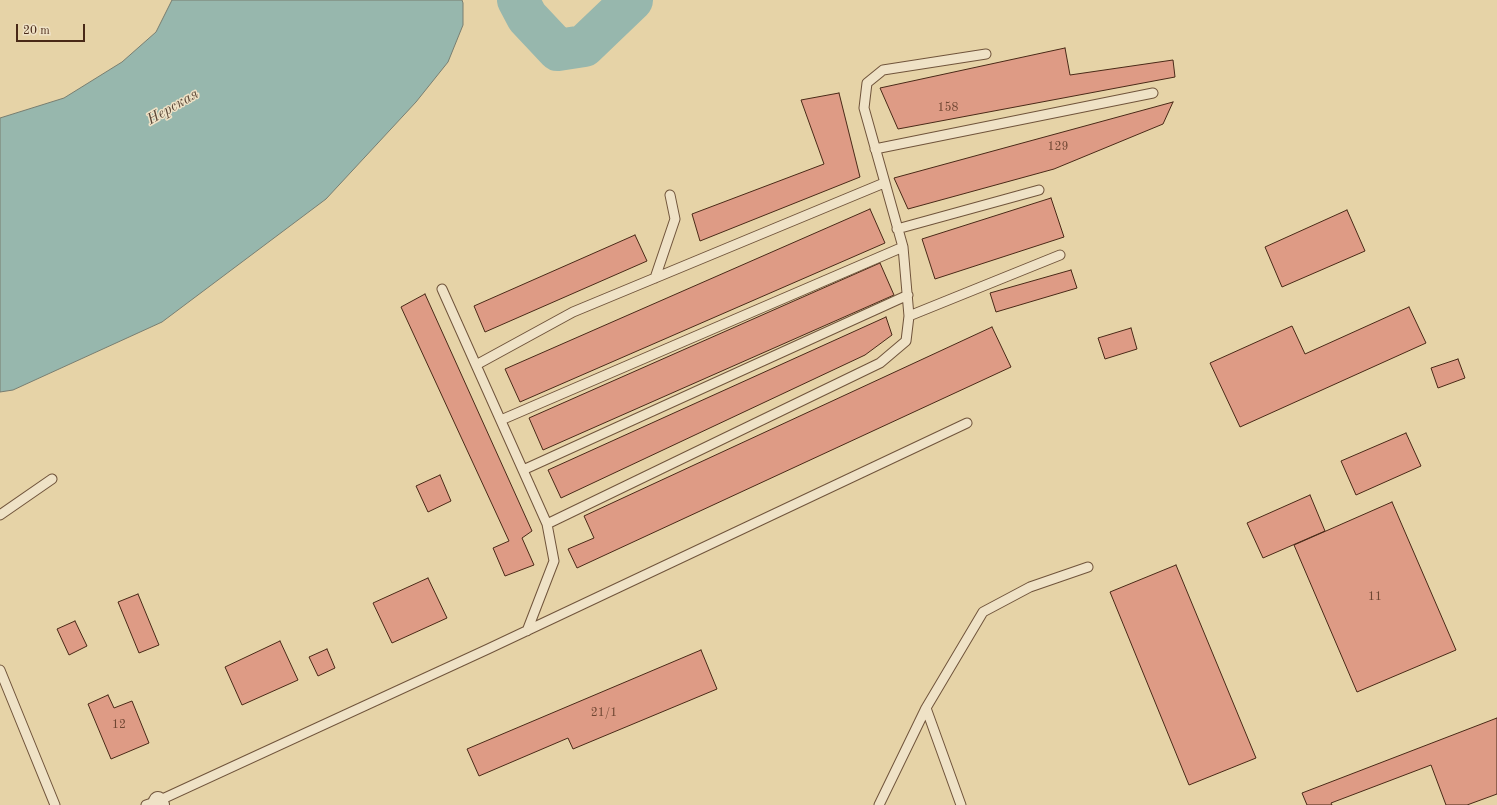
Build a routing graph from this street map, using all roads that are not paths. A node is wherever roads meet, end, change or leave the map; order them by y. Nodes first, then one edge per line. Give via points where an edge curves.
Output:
1 (986, 54) dead end
2 (1153, 93) dead end
3 (875, 149) junction
4 (884, 183) junction
5 (1039, 190) dead end
6 (670, 195) dead end
7 (897, 229) junction
8 (903, 247) junction
9 (1060, 255) dead end
10 (655, 278) junction
11 (442, 289) dead end
12 (908, 295) junction
13 (909, 316) junction
14 (476, 365) junction
15 (501, 420) junction
16 (967, 423) dead end
17 (523, 470) junction
18 (52, 479) dead end
19 (0, 515) edge
20 (547, 524) junction
21 (1088, 567) dead end
22 (527, 631) junction
23 (0, 670) edge
24 (926, 708) junction
25 (154, 804) edge
26 (54, 805) edge
27 (880, 805) edge
28 (961, 805) edge

1 - 3 lane via 884,70 867,83 864,108
2 - 3 lane
3 - 4 lane
4 - 7 lane
4 - 10 lane
5 - 7 lane
6 - 10 lane via 675,219
7 - 8 lane
8 - 12 lane
8 - 15 lane
9 - 13 lane
10 - 14 lane via 573,312
11 - 14 lane
12 - 13 lane
12 - 17 lane
13 - 20 lane via 906,341 880,363
14 - 15 lane
15 - 17 lane
16 - 22 lane
17 - 20 lane
18 - 19 lane
20 - 22 lane via 554,561
21 - 24 lane via 1030,587 983,612
22 - 25 lane
23 - 26 lane
24 - 27 lane
24 - 28 lane

